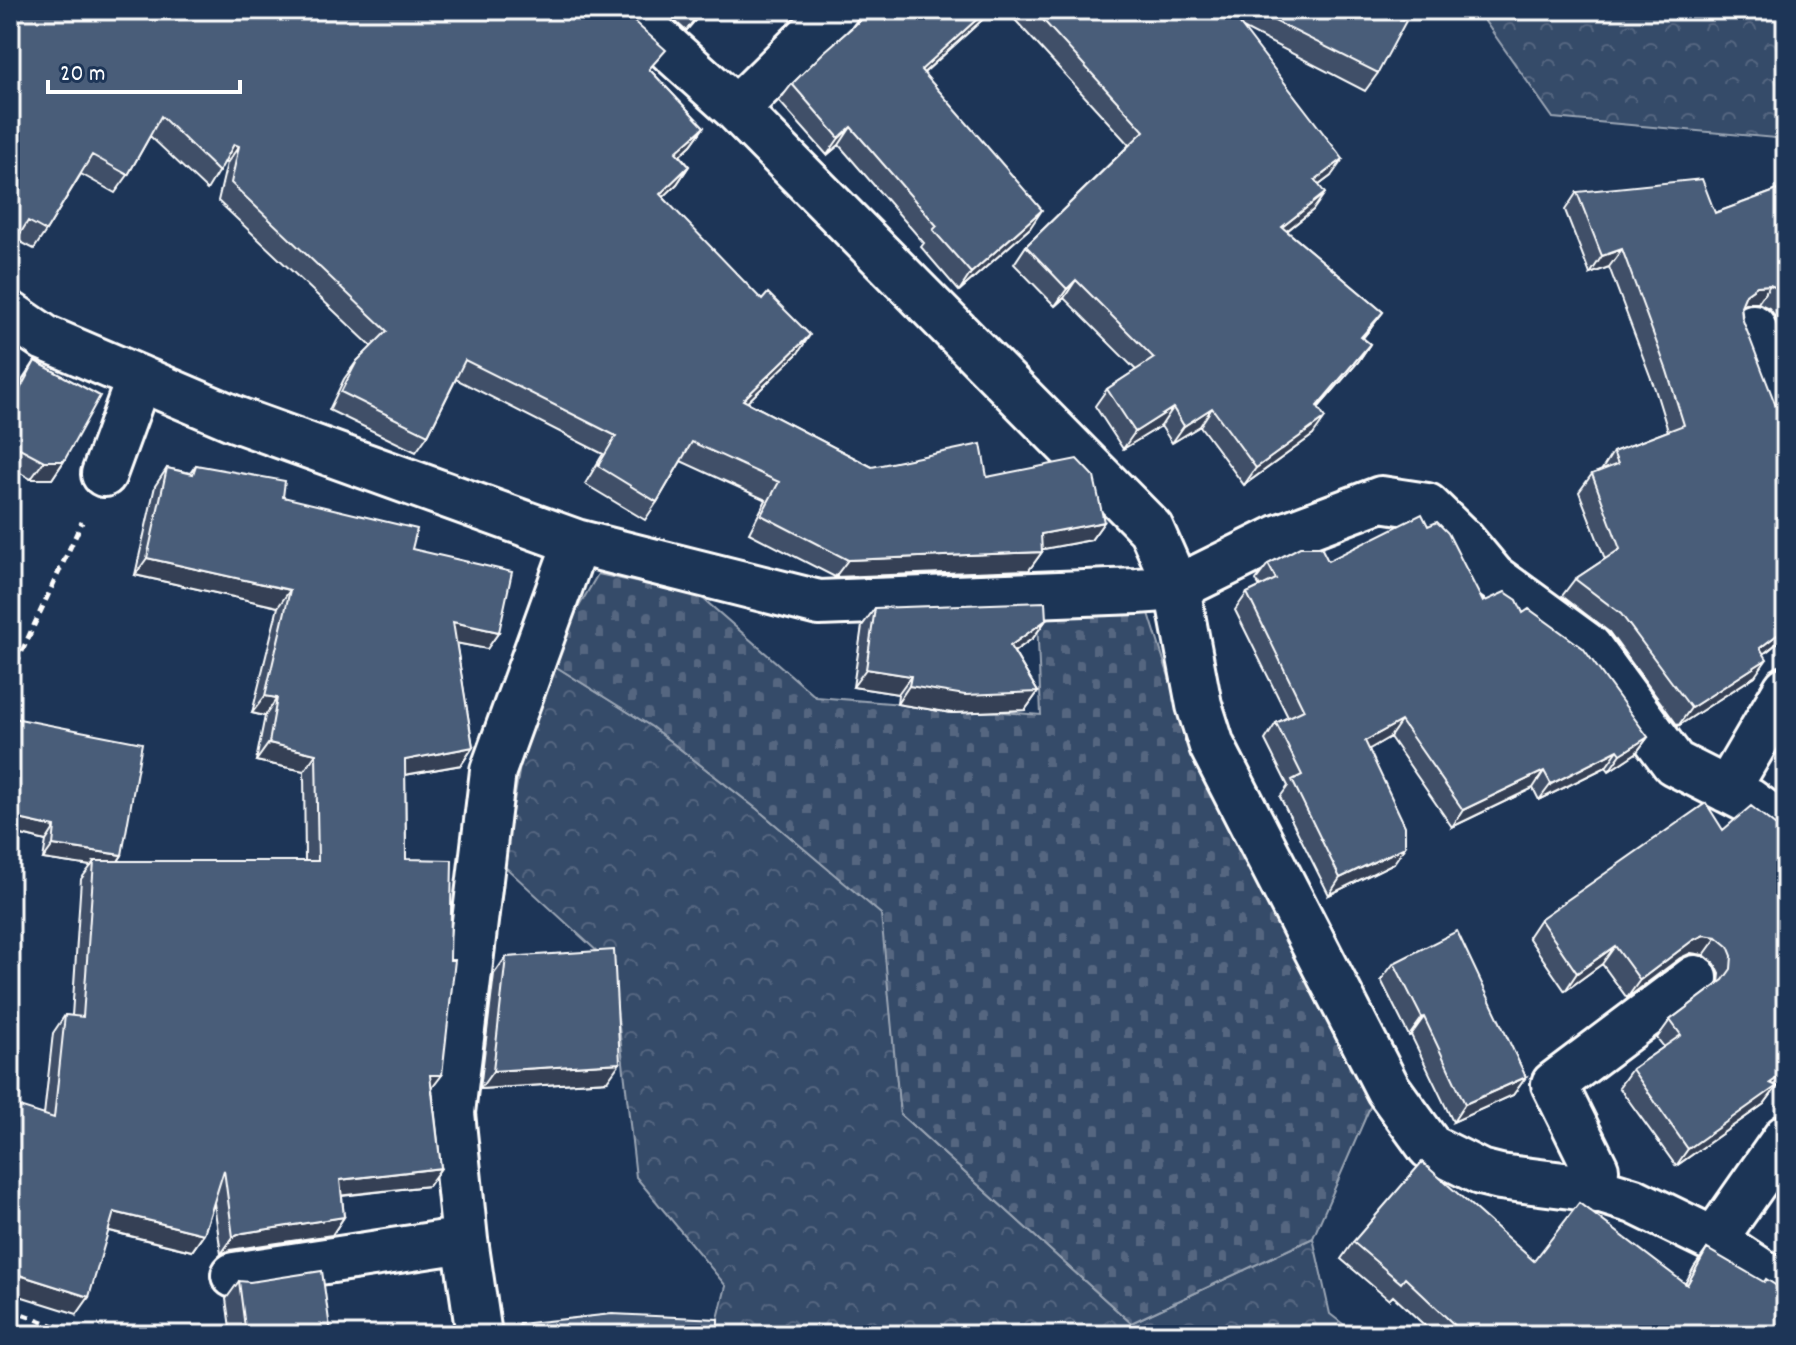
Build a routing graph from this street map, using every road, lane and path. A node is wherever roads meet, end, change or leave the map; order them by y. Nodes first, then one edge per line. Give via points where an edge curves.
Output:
1 (626, 10) edge
2 (836, 10) edge
3 (736, 109) junction
4 (10, 314) edge
5 (1753, 327) dead end
6 (139, 378) junction
7 (1786, 414) edge
8 (104, 474) joint
9 (576, 542) junction
10 (1177, 588) junction
11 (10, 677) edge
12 (1786, 689) edge
13 (1727, 790) junction
14 (1786, 828) edge
15 (1695, 978) dead end
16 (1786, 1137) edge
17 (1595, 1189) junction
18 (465, 1240) junction
19 (1714, 1240) junction
20 (234, 1275) dead end
21 (1786, 1288) edge
22 (10, 1310) edge
23 (80, 1335) edge
24 (479, 1335) edge

1 - 3 street
2 - 3 street
3 - 10 street via 1151,529
4 - 6 street via 45,338
5 - 7 street
6 - 8 street
6 - 9 street via 235,419
8 - 11 path
9 - 10 street via 819,603
9 - 18 street via 493,771 452,1113
10 - 13 street via 1280,537 1381,499 1427,506 1493,577 1589,647 1674,763
10 - 17 street via 1212,746 1388,1089 1430,1147 1480,1172
12 - 13 street
13 - 14 street
15 - 17 street via 1554,1084 1596,1169
16 - 19 street
17 - 19 street via 1634,1201
18 - 20 street
18 - 24 street
19 - 21 street
22 - 23 path

